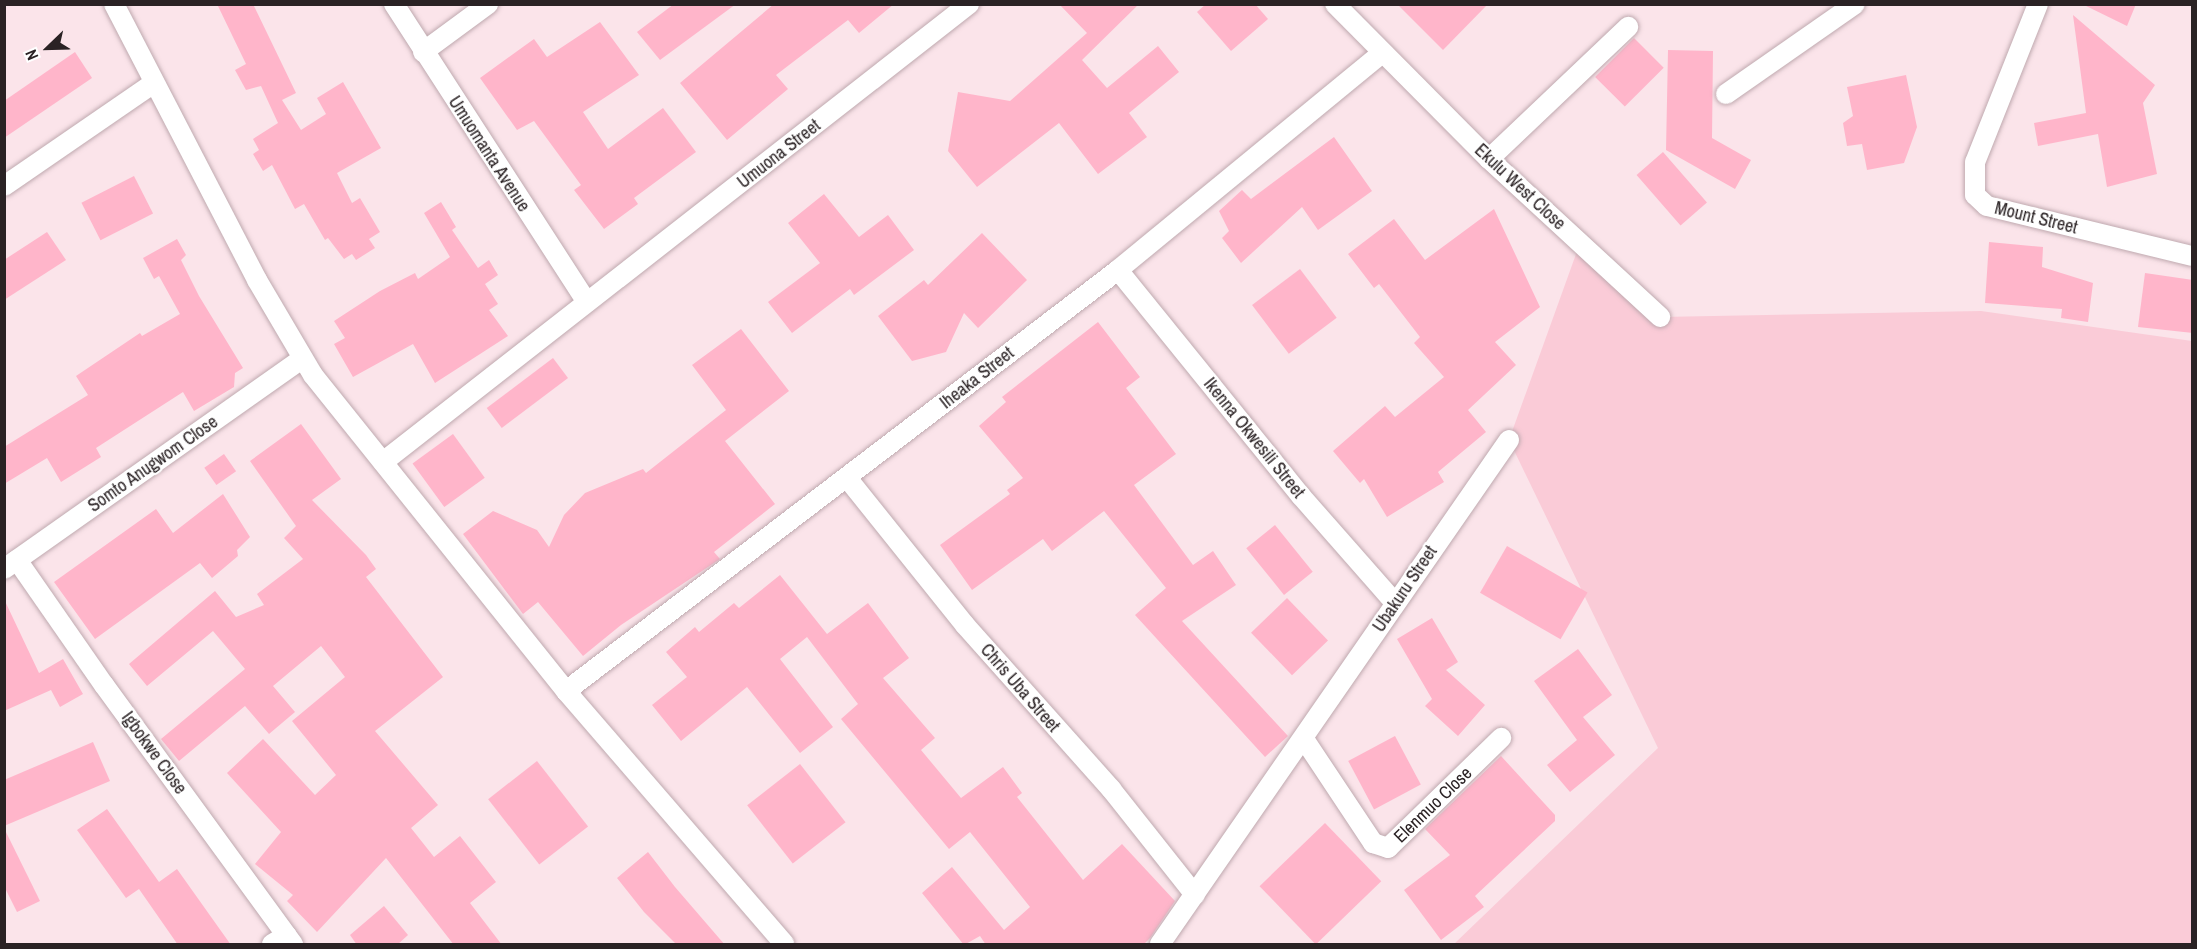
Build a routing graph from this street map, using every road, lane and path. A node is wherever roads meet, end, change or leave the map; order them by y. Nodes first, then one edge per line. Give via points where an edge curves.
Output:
1 (114, 4) edge
2 (394, 4) edge
3 (488, 4) edge
4 (969, 4) edge
5 (1335, 4) edge
6 (1855, 4) edge
7 (2038, 4) edge
8 (1628, 27) dead end
9 (423, 52) junction
10 (1381, 54) junction
11 (154, 82) junction
12 (1726, 94) dead end
13 (1489, 159) junction
14 (4, 186) edge
15 (2193, 256) edge
16 (1118, 270) junction
17 (587, 302) junction
18 (1660, 317) dead end
19 (302, 359) junction
20 (1509, 440) dead end
21 (383, 462) junction
22 (848, 478) junction
23 (11, 564) edge
24 (1395, 603) junction
25 (566, 692) junction
26 (1501, 738) dead end
27 (1304, 739) junction
28 (1195, 895) junction
29 (284, 941) edge
30 (784, 945) edge
31 (1160, 945) edge

1 - 11 street
2 - 9 street, Umuomanta Avenue
3 - 9 street
4 - 17 street, Umuona Street
5 - 10 street, Ekulu West Close
6 - 12 street
7 - 15 street, Mount Street via 1975,162 1975,195 1988,206
8 - 13 street
9 - 17 street, Umuomanta Avenue
10 - 13 street, Ekulu West Close
10 - 16 street, Iheaka Street
11 - 14 street
11 - 19 street
13 - 18 street, Ekulu West Close
16 - 22 street, Iheaka Street
16 - 24 street, Ikenna Okwesili Street via 1301,496
17 - 21 street, Umuona Street
19 - 21 street
19 - 23 street, Somto Anugwom Close
20 - 24 street, Ubakuru Street
21 - 25 street
22 - 25 street, Iheaka Street
22 - 28 street, Chris Uba Street via 958,618 1111,789
23 - 29 street, Igbokwe Close via 104,685
24 - 27 street, Ubakuru Street
25 - 30 street
26 - 27 street, Elenmuo Close via 1388,848 1373,843
27 - 28 street, Ubakuru Street
28 - 31 street, Ubakuru Street

